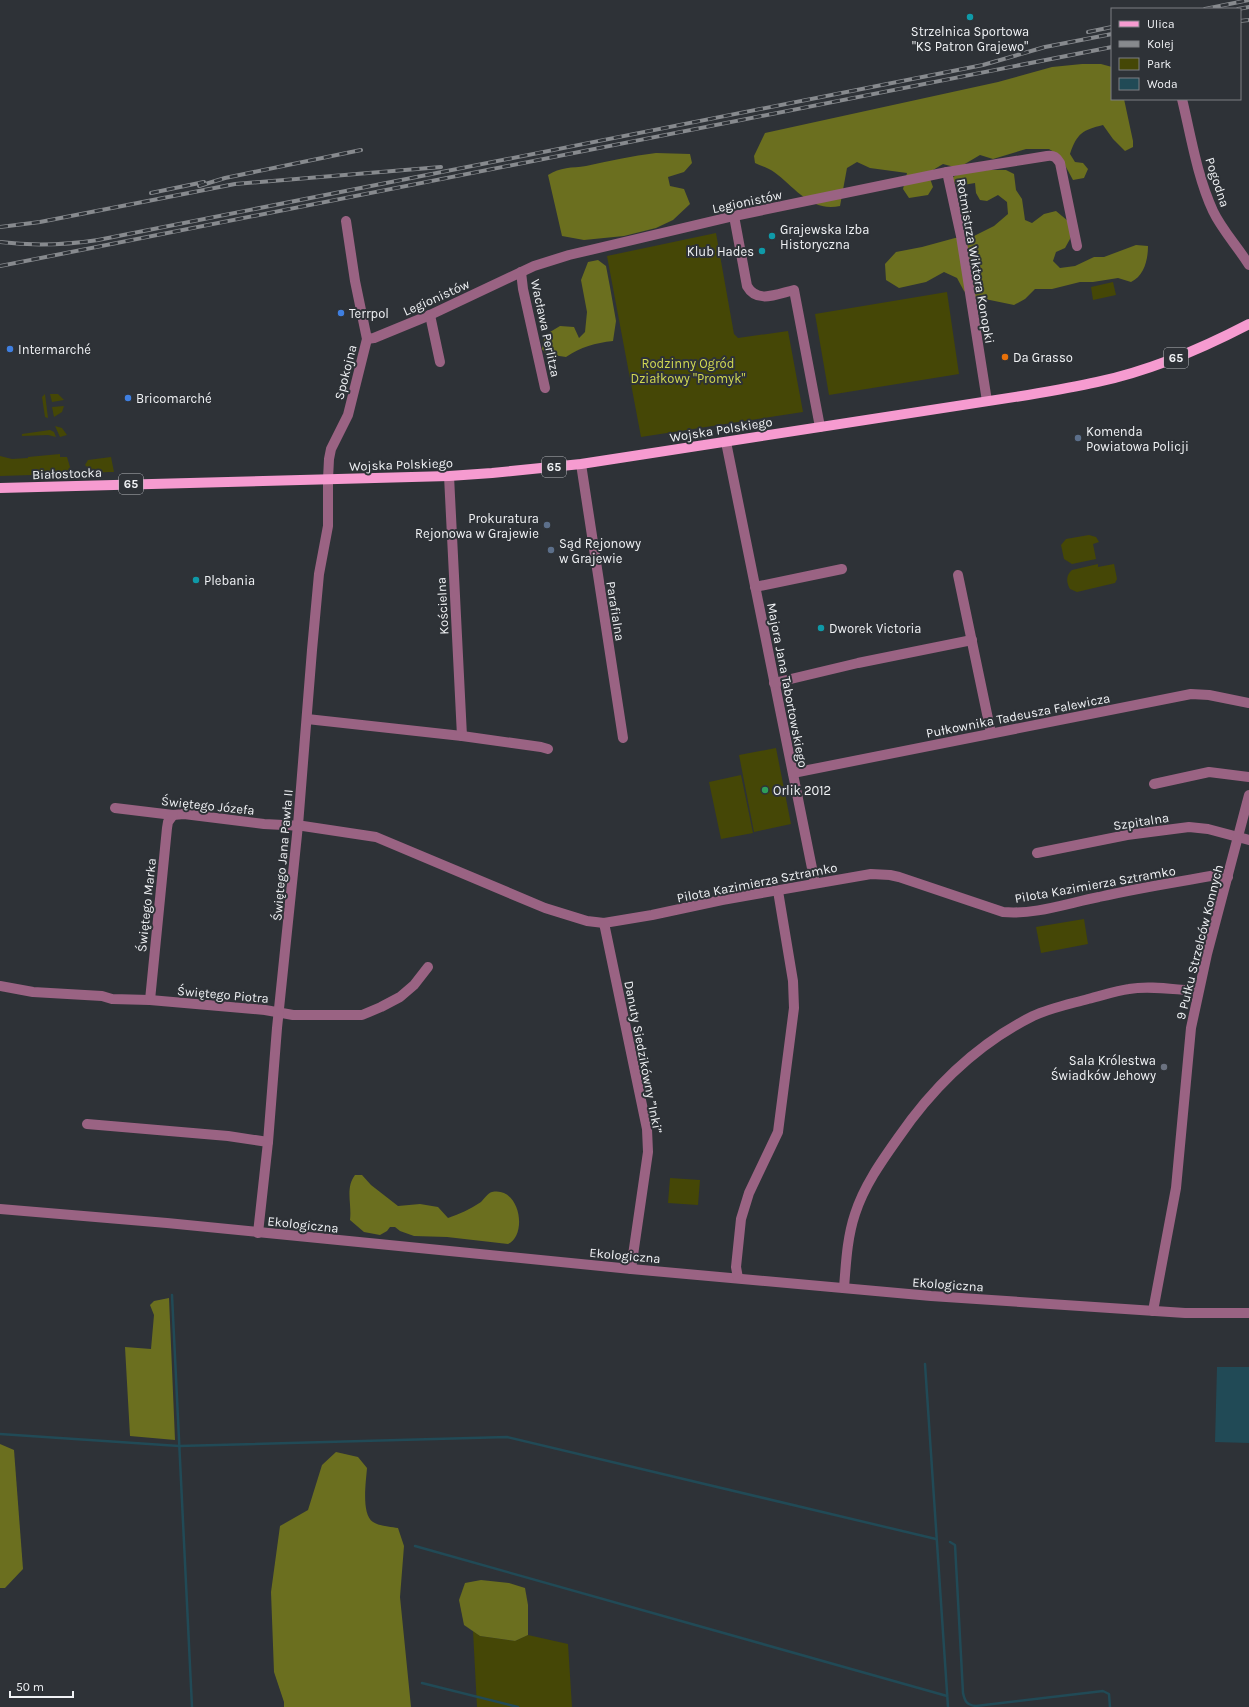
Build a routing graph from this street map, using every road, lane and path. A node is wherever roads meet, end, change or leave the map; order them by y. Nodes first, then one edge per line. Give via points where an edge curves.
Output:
1 (1182, 100) edge
2 (946, 172) junction
3 (734, 216) junction
4 (346, 221) dead end
5 (1077, 246) dead end
6 (1249, 265) edge
7 (521, 272) junction
8 (430, 315) junction
9 (1249, 324) edge
10 (367, 339) junction
11 (440, 362) dead end
12 (545, 388) dead end
13 (988, 401) junction
14 (820, 427) junction
15 (726, 442) junction
16 (581, 464) junction
17 (448, 476) junction
18 (328, 479) junction
19 (184, 483) joint
20 (0, 488) edge
21 (842, 569) dead end
22 (958, 575) dead end
23 (755, 587) junction
24 (972, 640) junction
25 (774, 683) junction
26 (1249, 703) edge
27 (307, 718) junction
28 (992, 733) junction
29 (462, 736) junction
30 (623, 738) dead end
31 (548, 749) dead end
32 (793, 773) junction
33 (1249, 777) edge
34 (1154, 784) dead end
35 (1249, 795) edge
36 (115, 808) dead end
37 (173, 815) junction
38 (298, 826) junction
39 (1238, 837) junction
40 (1249, 840) edge
41 (1037, 853) dead end
42 (1228, 877) junction
43 (815, 884) junction
44 (778, 892) junction
45 (604, 923) junction
46 (428, 967) dead end
47 (0, 986) edge
48 (1198, 991) junction
49 (150, 1000) junction
50 (279, 1012) junction
51 (87, 1124) dead end
52 (268, 1142) junction
53 (0, 1209) edge
54 (258, 1233) junction
55 (632, 1269) junction
56 (738, 1278) junction
57 (844, 1288) junction
58 (1153, 1311) junction
59 (1249, 1313) edge

1 - 6 street, Pogodna via 1208,200
2 - 3 street, Legionistów
2 - 5 street, Legionistów via 1052,155 1056,157
2 - 13 street, Rotmistrza Wiktora Konopki via 961,236
3 - 7 street, Legionistów via 569,255
3 - 14 street via 750,291 758,296 764,296 794,290
4 - 10 street, Spokojna
7 - 8 street, Legionistów
7 - 12 street, Wacława Perlitza
8 - 10 street, Legionistów
8 - 11 street
9 - 13 main road, Wojska Polskiego / 65 via 1204,346 1134,372 1098,382
10 - 18 street, Spokojna via 348,415 331,449
13 - 14 main road, Wojska Polskiego / 65
14 - 15 main road, Wojska Polskiego / 65
15 - 16 main road, Wojska Polskiego / 65
15 - 23 street, Majora Jana Tabortowskiego
16 - 17 main road, Wojska Polskiego / 65
16 - 30 street, Parafialna
17 - 18 main road, Wojska Polskiego / 65
17 - 29 street, Kościelna
18 - 19 main road, Wojska Polskiego / 65
18 - 27 street, Świętego Jana Pawła II via 328,526 319,574
19 - 20 main road, Białostocka / 65
21 - 23 street, Majora Jana Tabortowskiego
22 - 24 street
23 - 25 street, Majora Jana Tabortowskiego
24 - 25 street
24 - 28 street
25 - 32 street, Majora Jana Tabortowskiego
26 - 28 street, Pułkownika Tadeusza Falewicza via 1191,694
27 - 29 street
27 - 38 street, Świętego Jana Pawła II
28 - 32 street, Pułkownika Tadeusza Falewicza
29 - 31 street
32 - 43 street, Majora Jana Tabortowskiego
33 - 34 street via 1209,772
35 - 39 street, 9 Pułku Strzelców Konnych
36 - 37 street, Świętego Józefa
37 - 38 street, Świętego Józefa
37 - 49 street, Świętego Marka via 167,828
38 - 45 street, Pilota Kazimierza Sztramko via 376,837 545,908 587,921
38 - 50 street, Świętego Jana Pawła II
39 - 40 street, Szpitalna
39 - 41 street, Szpitalna via 1189,827 1127,835
39 - 42 street, 9 Pułku Strzelców Konnych
42 - 43 street, Pilota Kazimierza Sztramko via 1217,875 1014,913 1003,912 890,874
42 - 48 street, 9 Pułku Strzelców Konnych
43 - 44 street, Pilota Kazimierza Sztramko
44 - 45 street, Pilota Kazimierza Sztramko
44 - 56 street via 793,981 794,1008 778,1132 749,1193 741,1219 736,1267
45 - 55 street, Danuty Siedzikówny ”Inki” via 647,1129 648,1152
46 - 50 street, Świętego Piotra via 407,992 366,1014
47 - 49 street, Świętego Piotra via 33,992
48 - 57 street via 1129,989 1061,1007 1034,1016 998,1037 968,1059 917,1111 867,1186 847,1244
48 - 58 street, 9 Pułku Strzelców Konnych via 1189,1049 1176,1188
49 - 50 street, Świętego Piotra
50 - 52 street, Świętego Jana Pawła II
51 - 52 street
52 - 54 street, Świętego Jana Pawła II
53 - 54 street, Ekologiczna
54 - 55 street, Ekologiczna
55 - 56 street, Ekologiczna
56 - 57 street, Ekologiczna
57 - 58 street, Ekologiczna
58 - 59 street, Ekologiczna

